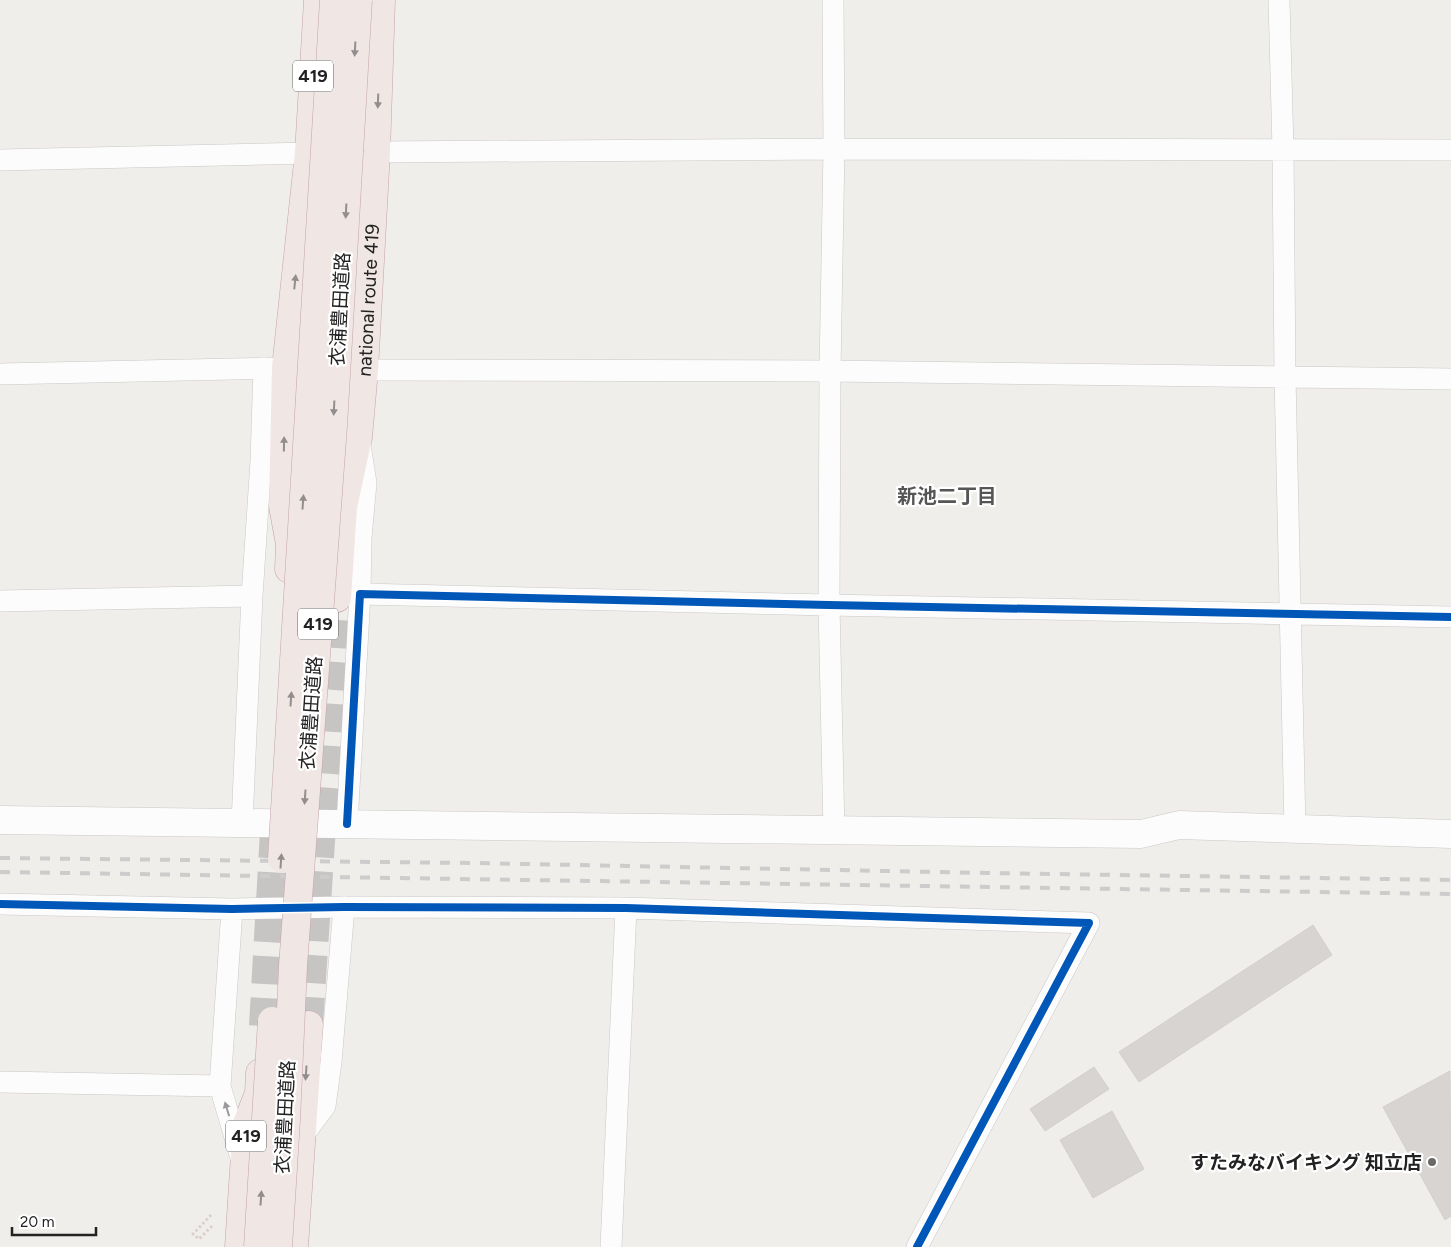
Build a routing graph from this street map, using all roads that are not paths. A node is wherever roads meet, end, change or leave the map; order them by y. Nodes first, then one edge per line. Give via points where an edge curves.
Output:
1 (318, 0) edge
2 (334, 0) edge
3 (358, 0) edge
4 (382, 0) edge
5 (833, 0) edge
6 (1279, 0) edge
7 (834, 149) junction
8 (1283, 149) junction
9 (1451, 150) edge
10 (309, 152) junction
11 (376, 152) junction
12 (0, 160) edge
13 (275, 368) junction
14 (364, 370) junction
15 (830, 371) junction
16 (0, 374) edge
17 (1285, 376) junction
18 (1451, 379) edge
19 (252, 596) junction
20 (348, 596) junction
21 (287, 597) dead end
22 (0, 601) edge
23 (829, 605) junction
24 (1290, 614) junction
25 (1451, 617) edge
26 (0, 820) edge
27 (242, 824) junction
28 (347, 824) junction
29 (1295, 828) junction
30 (834, 831) junction
31 (1451, 834) edge
32 (0, 904) edge
33 (344, 907) junction
34 (626, 908) junction
35 (232, 909) junction
36 (309, 1024) tunnel mouth
37 (263, 1026) tunnel mouth
38 (0, 1082) edge
39 (220, 1086) junction
40 (302, 1137) junction
41 (244, 1165) junction
42 (239, 1247) edge
43 (258, 1247) edge
44 (278, 1247) edge
45 (294, 1247) edge
46 (611, 1247) edge
47 (917, 1247) edge

1 - 10 highway, 419
43 -> 2 highway, 衣浦豊田道路 / 419, bridge
3 -> 44 highway, 衣浦豊田道路 / 419, bridge via 333,426 293,966
4 -> 11 highway, national route 419 / 419
5 - 7 street
6 - 8 street
7 - 8 street
7 - 11 street
7 - 15 street
8 - 9 street
8 - 17 street
10 - 11 highway
10 - 12 street
13 -> 10 highway, 419
11 - 14 highway, national route 419 / 419
13 - 14 highway
13 - 16 street
13 - 19 street via 261,461
21 -> 13 highway, 419 via 290,544 283,506
14 - 15 street
14 - 20 highway, national route 419 / 419 via 358,438 343,507
15 - 17 street
15 - 23 street
17 - 18 street
17 - 24 street
19 - 22 street
19 - 27 street
20 - 23 street
20 - 28 street
23 - 24 street
23 - 30 street
24 - 25 street
24 - 29 street
26 - 27 street
27 - 28 street
28 - 30 street
29 - 30 street via 1179,825 1141,834
29 - 31 street
32 - 35 street
33 - 34 street
33 - 35 street
33 - 40 street via 325,1106
34 - 46 street
34 - 47 street via 1089,923
35 - 39 street
36 -> 40 highway
37 - 41 highway, 419 via 259,1093 247,1124
38 - 39 street
41 -> 39 street
40 - 45 highway
41 - 42 highway, 419

